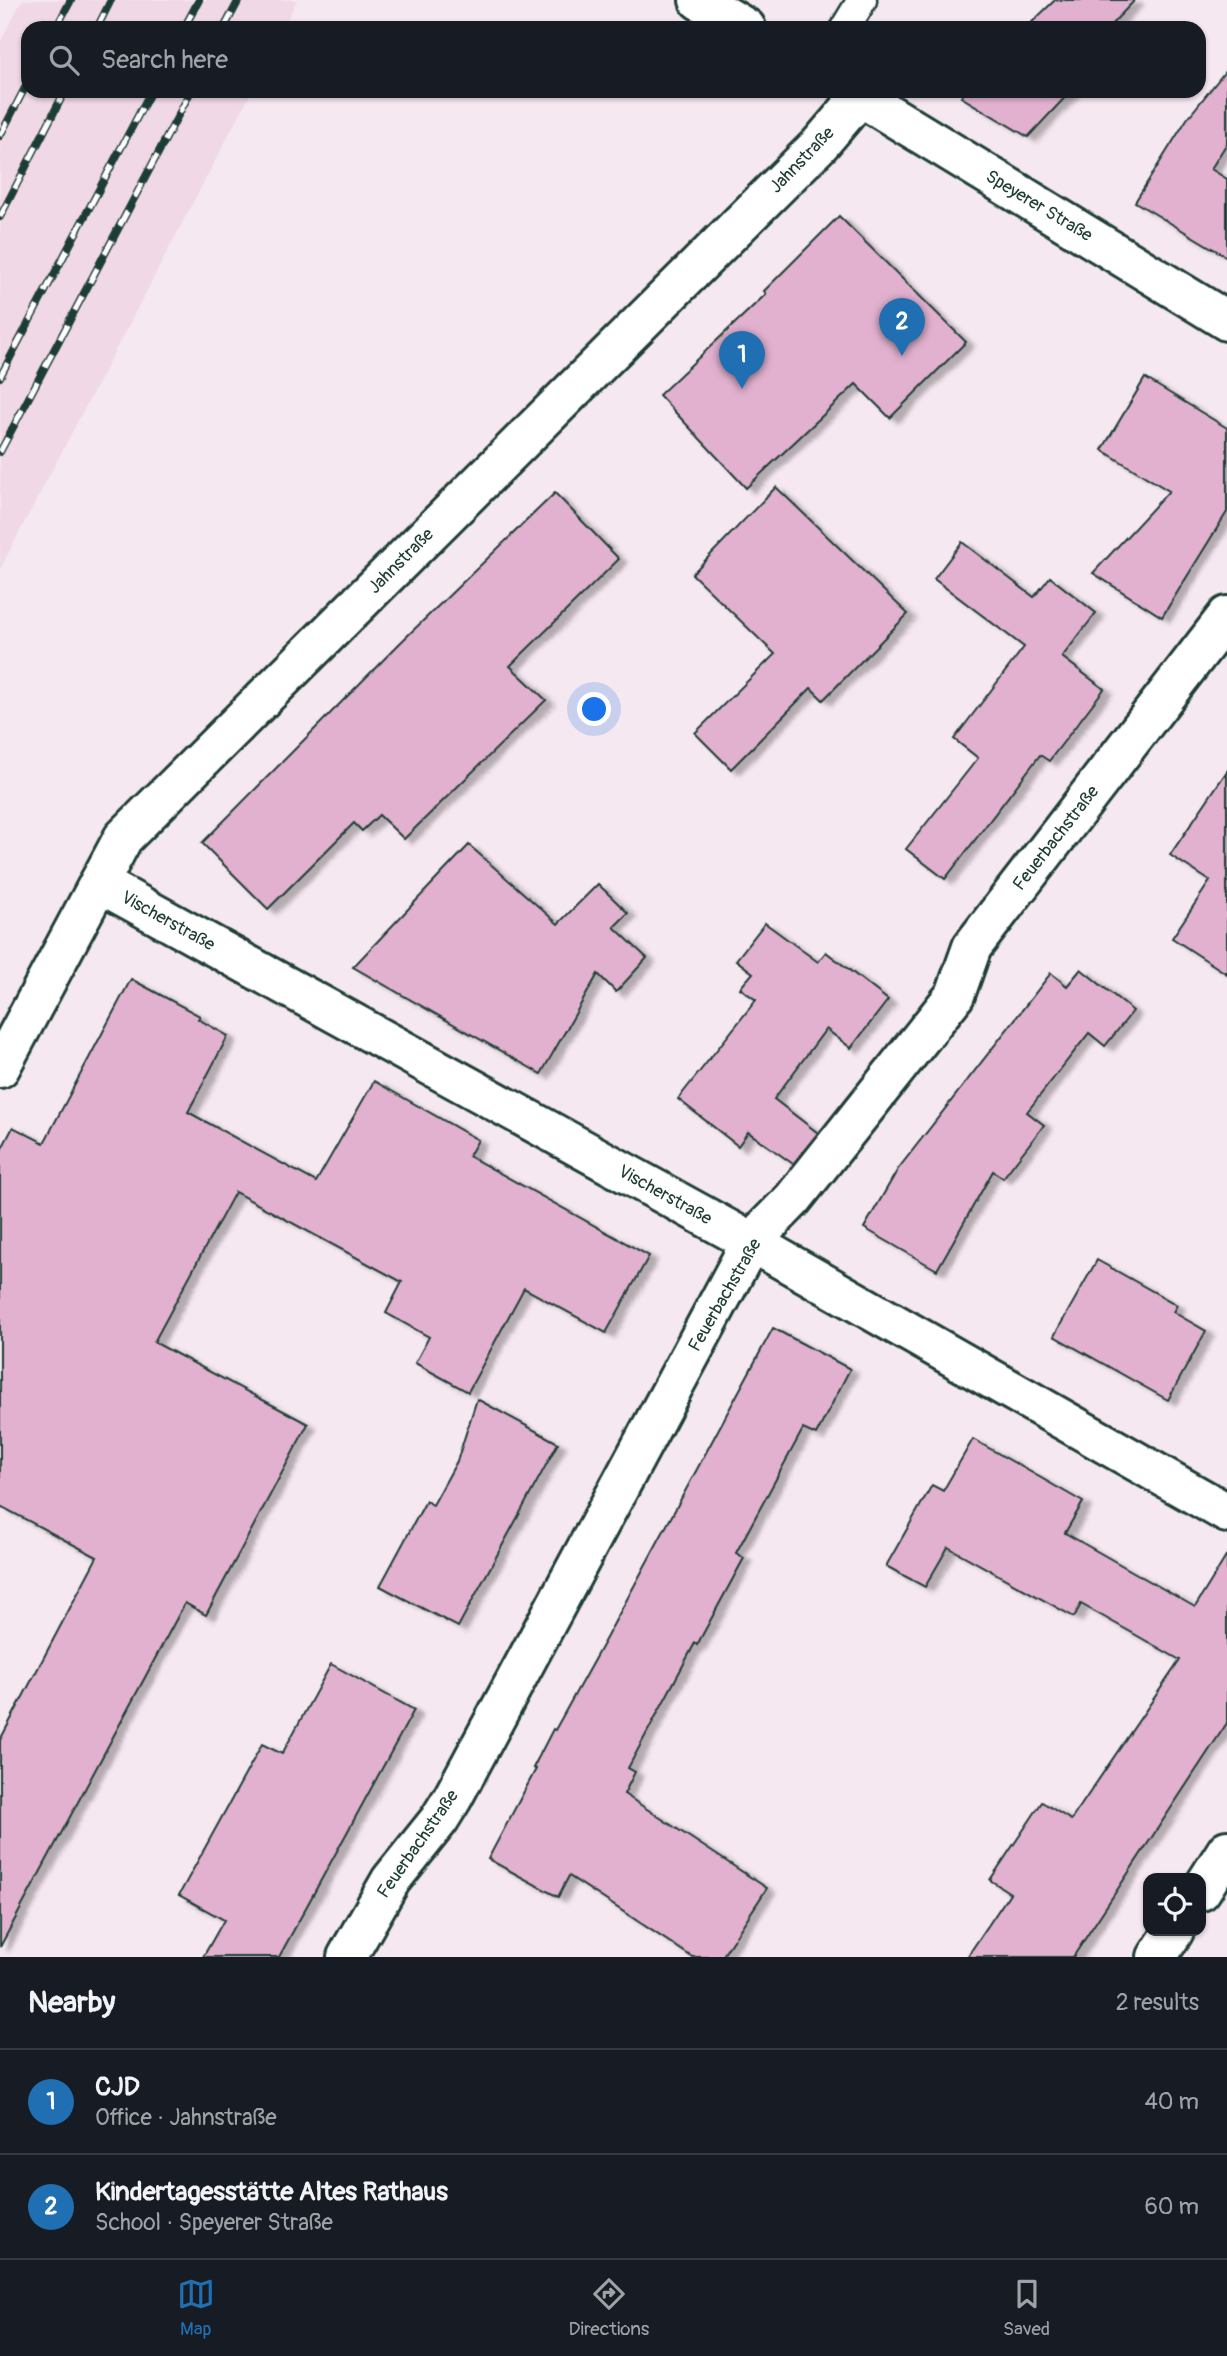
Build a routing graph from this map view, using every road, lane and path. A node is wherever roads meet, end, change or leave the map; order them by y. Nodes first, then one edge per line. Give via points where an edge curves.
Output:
1 (699, 0) edge
2 (862, 0) edge
3 (734, 21) edge
4 (849, 21) edge
5 (853, 98) edge
6 (863, 98) edge
7 (1227, 321) edge
8 (1227, 616) edge
9 (99, 883) junction
10 (0, 1068) edge
11 (751, 1242) junction
12 (1227, 1513) edge
13 (1227, 1850) edge
14 (1206, 1883) edge
15 (1171, 1936) edge
16 (356, 1954) edge
17 (1157, 1957) edge

1 - 3 street
2 - 4 lane
5 - 9 street, Jahnstraße via 820,144 123,838
6 - 7 street, Speyerer Straße
8 - 11 street, Feuerbachstraße via 972,947 955,995 793,1199
9 - 10 street, Jahnstraße
9 - 11 street, Vischerstraße
11 - 12 street, Vischerstraße
11 - 16 street, Feuerbachstraße via 452,1799 391,1880
13 - 14 street
15 - 17 street

